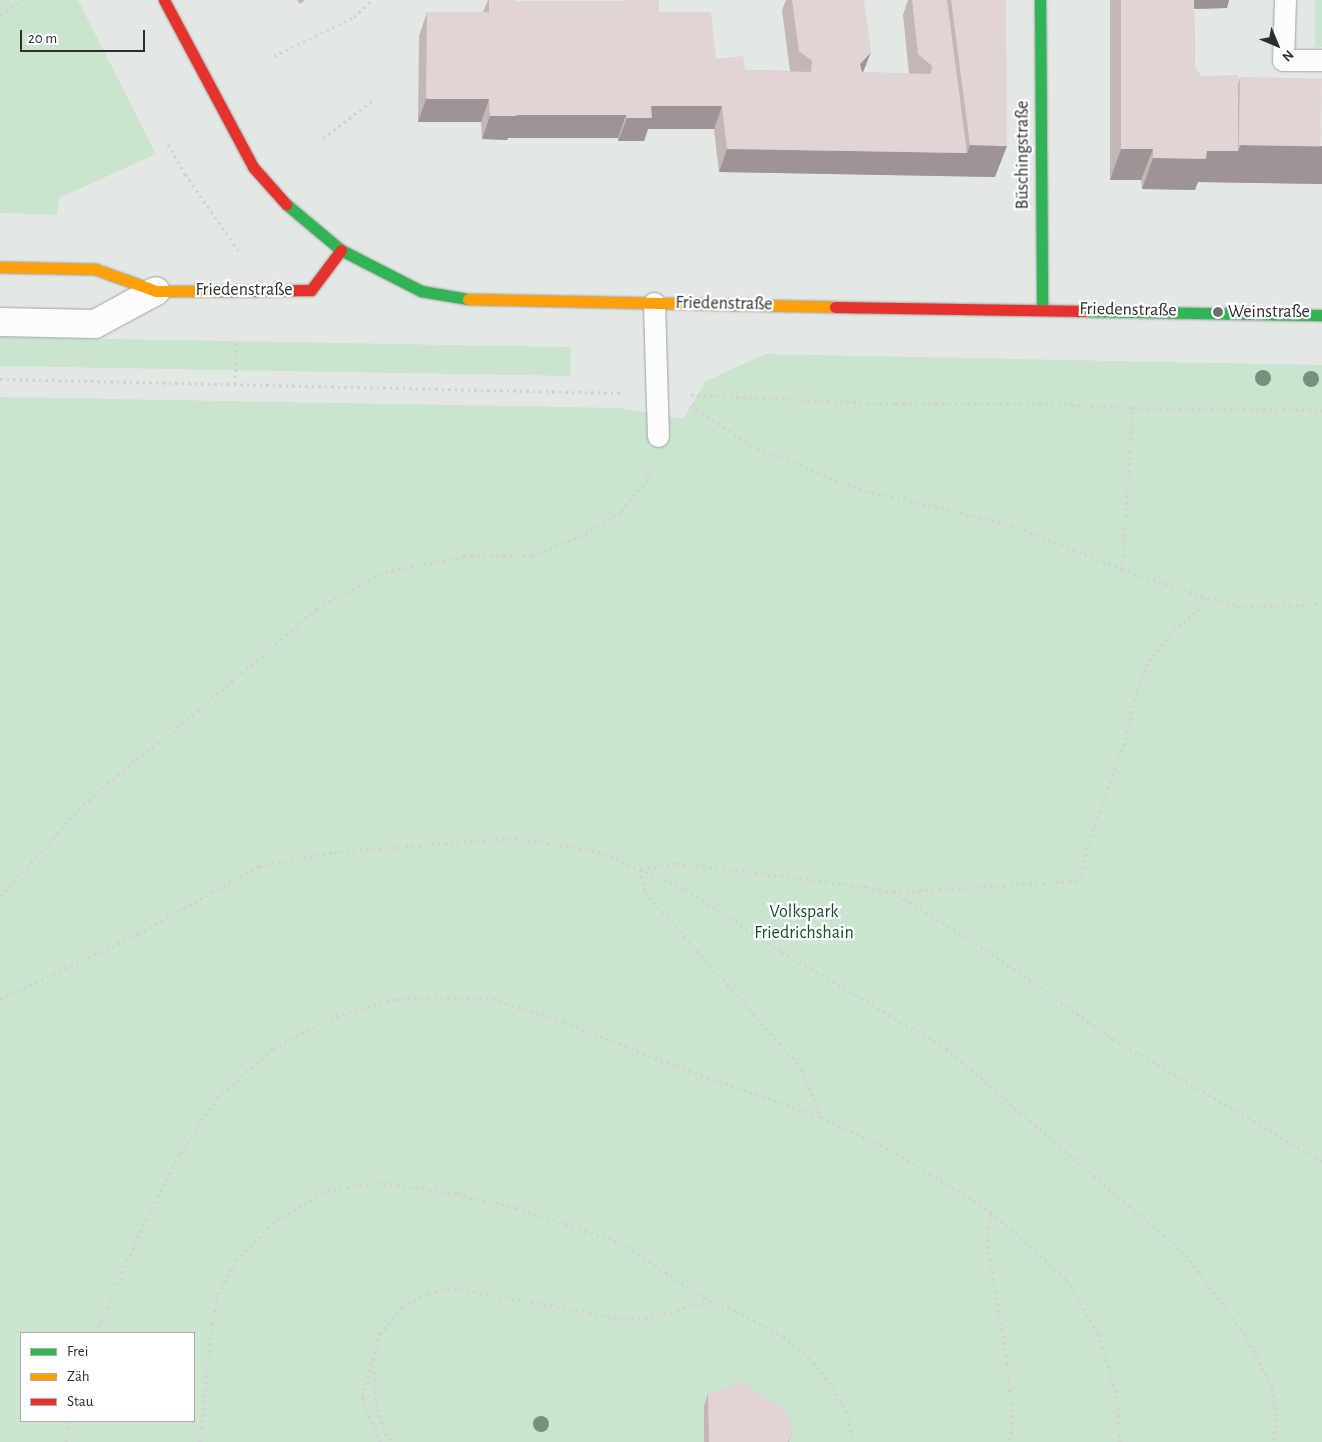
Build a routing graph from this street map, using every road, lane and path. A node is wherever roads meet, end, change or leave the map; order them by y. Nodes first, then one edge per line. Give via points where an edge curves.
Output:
1 (22, 0) edge
2 (164, 0) edge
3 (372, 0) edge
4 (1040, 0) edge
5 (1285, 0) edge
6 (0, 15) edge
7 (274, 56) dead end
8 (1322, 60) edge
9 (372, 101) dead end
10 (323, 138) dead end
11 (168, 144) dead end
12 (341, 250) junction
13 (239, 251) dead end
14 (0, 267) edge
15 (156, 291) junction
16 (654, 303) junction
17 (1042, 309) junction
18 (1322, 315) edge
19 (0, 322) edge
20 (237, 341) dead end
21 (0, 379) edge
22 (235, 384) junction
23 (663, 394) junction
24 (1133, 408) junction
25 (1322, 410) edge
26 (658, 436) joint
27 (1122, 569) junction
28 (1202, 596) junction
29 (1322, 604) edge
30 (640, 869) junction
31 (892, 892) junction
32 (0, 896) edge
33 (0, 999) edge
34 (821, 1117) junction
35 (1322, 1161) edge
36 (991, 1212) junction
37 (709, 1300) junction
38 (96, 1332) edge
39 (373, 1356) junction
40 (68, 1422) edge
41 (66, 1442) edge
42 (200, 1442) edge
43 (380, 1442) edge
44 (392, 1442) edge
45 (852, 1442) edge
46 (1009, 1442) edge
47 (1120, 1442) edge
48 (1273, 1442) edge

1 - 6 path
2 - 12 street via 254,167 279,198
3 - 7 path via 354,17
4 - 17 street, Büschingstraße
5 - 8 lane via 1283,60
9 - 10 path
11 - 13 path
12 - 15 street, Friedenstraße via 311,290
12 - 16 street, Friedenstraße via 421,290 460,298
14 - 15 street, Friedenstraße via 95,269
15 - 19 street, Friedenstraße via 95,324
16 - 17 street, Friedenstraße
16 - 23 lane
17 - 18 street, Friedenstraße
20 - 22 path
21 - 22 path
22 - 23 path
23 - 24 path via 896,404 1045,403
23 - 26 lane
23 - 27 path via 757,448 859,489 1012,525
24 - 25 path
24 - 27 path
26 - 32 path via 647,480 622,511 580,537 531,555 464,556 385,572 317,608 83,805
27 - 28 path
28 - 29 path via 1244,607
28 - 31 path via 1198,611 1173,630 1150,661 1137,690 1124,745 1092,831 1079,881
30 - 31 path via 677,864
30 - 33 path via 598,851 515,838 334,852 259,866 138,934
30 - 34 path via 645,892 802,1069
30 - 48 path via 686,889 782,952 946,1048 1186,1255 1247,1339 1272,1387 1276,1418
31 - 35 path via 970,939 1107,1035
34 - 36 path via 896,1152
34 - 38 path via 493,999 395,999 330,1018 273,1048 217,1098 180,1153 140,1232
36 - 46 path via 987,1239 1008,1372 1013,1425
36 - 47 path via 1067,1280 1098,1334 1117,1395
37 - 39 path via 654,1316 625,1319 454,1288 428,1293 402,1307 380,1334
37 - 42 path via 633,1250 516,1208 457,1194 377,1182 326,1191 276,1220 236,1261 218,1294
37 - 45 path via 783,1336 813,1362 849,1416
39 - 43 path via 362,1397
39 - 44 path via 376,1402 385,1433
40 - 41 path

